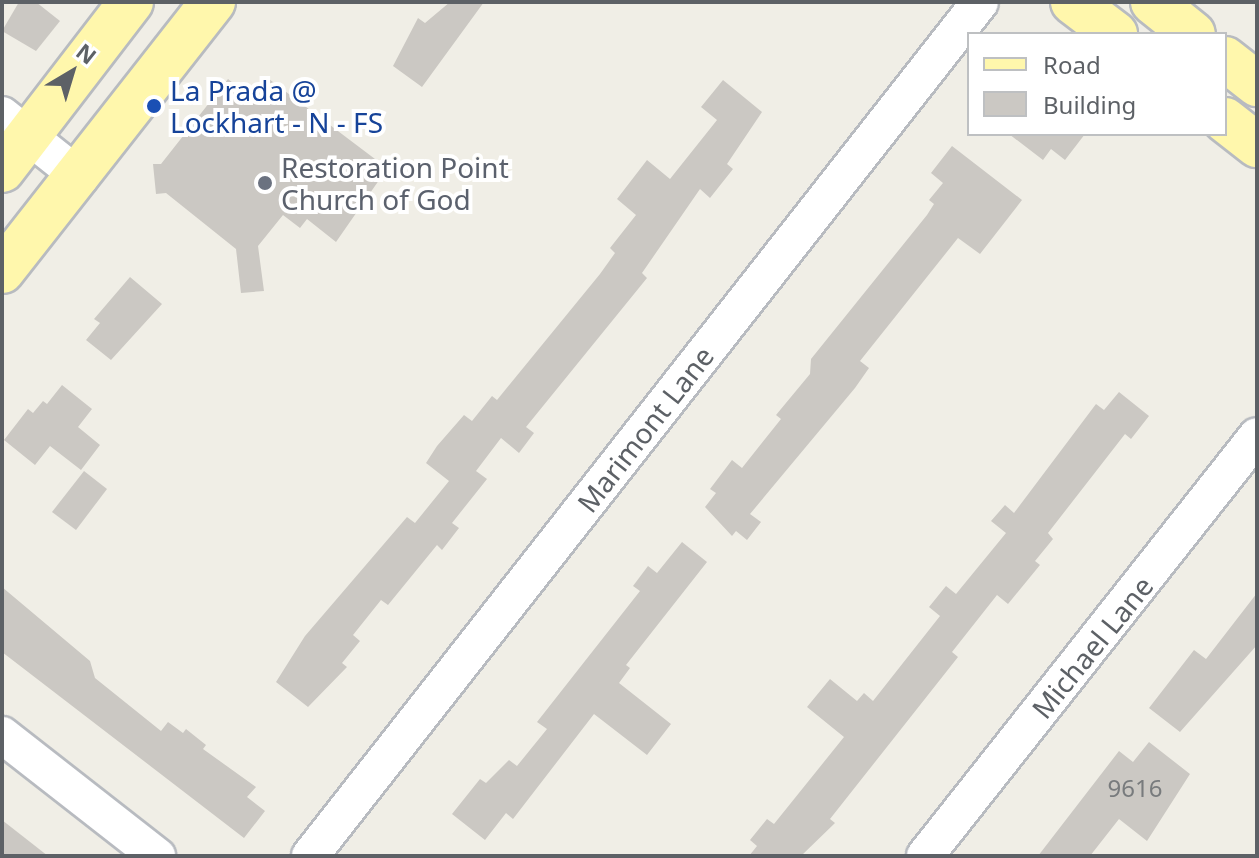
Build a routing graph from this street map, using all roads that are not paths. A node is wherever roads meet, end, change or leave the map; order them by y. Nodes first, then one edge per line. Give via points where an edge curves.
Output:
1 (131, 2) edge
2 (213, 2) edge
3 (980, 2) edge
4 (1073, 2) edge
5 (1153, 2) edge
6 (1112, 32) edge
7 (1190, 32) edge
8 (1227, 61) edge
9 (1257, 84) edge
10 (1227, 122) edge
11 (15, 126) edge
12 (1257, 145) edge
13 (2, 170) edge
14 (80, 177) junction
15 (2, 271) edge
16 (1257, 436) edge
17 (2, 735) edge
18 (157, 856) edge
19 (310, 856) edge
20 (925, 856) edge

1 - 11 main road
2 - 14 main road
3 - 19 street, Marimont Lane
4 - 6 main road
5 - 7 main road
8 - 9 main road
10 - 12 main road
11 - 13 main road
11 - 14 street
14 - 15 main road
16 - 20 street, Michael Lane
17 - 18 street

